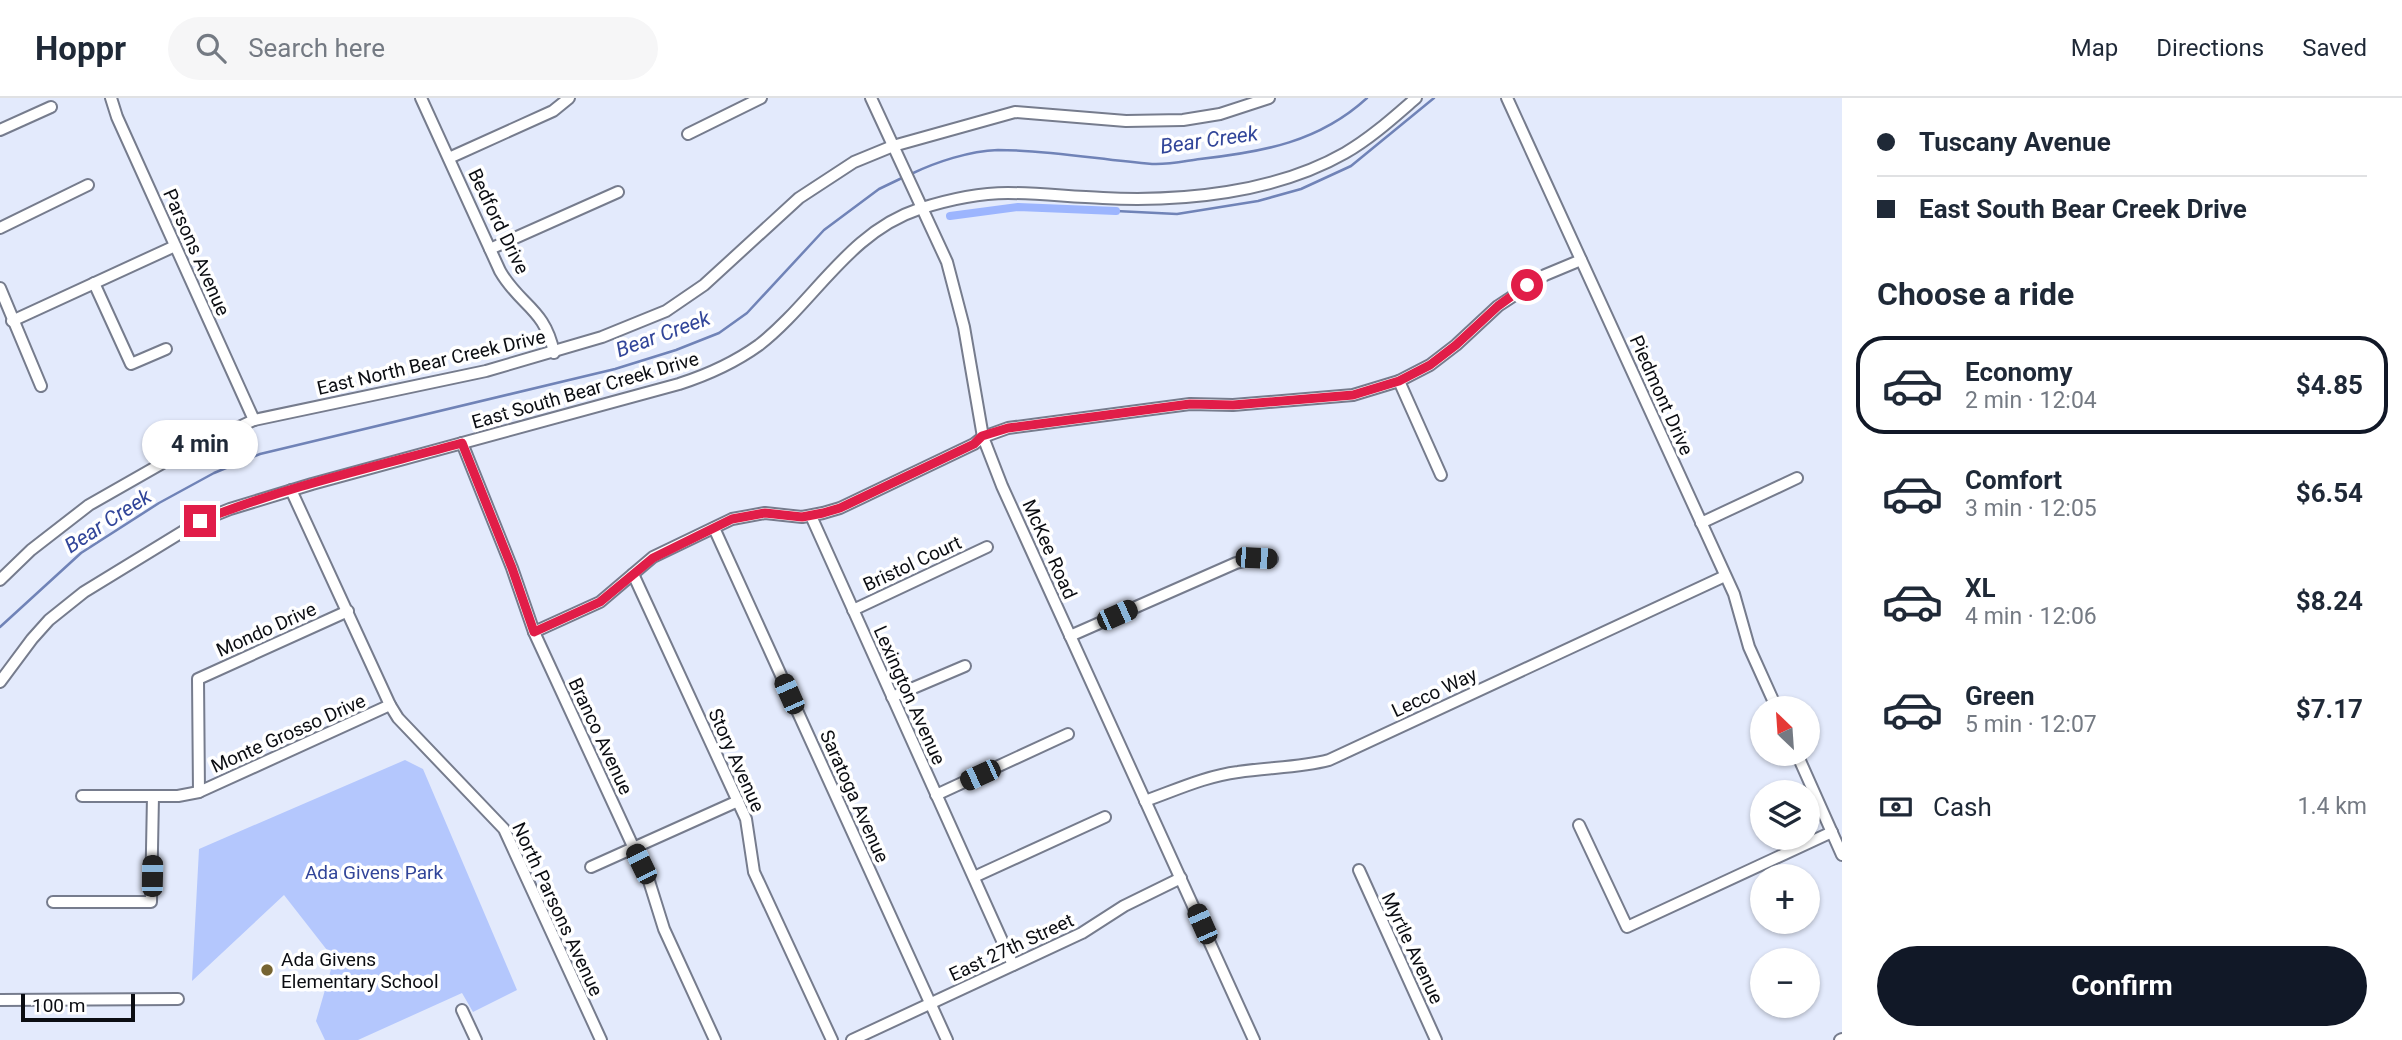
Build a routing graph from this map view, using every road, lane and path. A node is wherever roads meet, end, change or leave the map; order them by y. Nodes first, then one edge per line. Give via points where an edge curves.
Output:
1 (111, 98) edge
2 (421, 98) edge
3 (569, 98) edge
4 (761, 98) edge
5 (871, 98) edge
6 (1269, 98) edge
7 (1416, 98) edge
8 (1507, 98) edge
9 (51, 107) dead end
10 (0, 130) edge
11 (688, 134) dead end
12 (895, 150) junction
13 (449, 158) junction
14 (88, 185) dead end
15 (618, 192) dead end
16 (922, 208) junction
17 (0, 228) edge
18 (175, 246) junction
19 (490, 249) junction
20 (1581, 260) junction
21 (94, 283) junction
22 (0, 288) edge
23 (12, 321) junction
24 (166, 349) dead end
25 (554, 352) junction
26 (1399, 381) junction
27 (41, 386) dead end
28 (254, 420) junction
29 (982, 436) junction
30 (462, 443) junction
31 (1441, 475) dead end
32 (1797, 478) dead end
33 (291, 490) junction
34 (811, 516) junction
35 (1701, 523) junction
36 (714, 528) junction
37 (987, 547) dead end
38 (1272, 559) dead end
39 (633, 575) junction
40 (1725, 576) junction
41 (0, 580) edge
42 (853, 610) junction
43 (348, 611) junction
44 (534, 632) junction
45 (1070, 636) junction
46 (965, 666) dead end
47 (0, 682) edge
48 (1771, 696) edge
49 (892, 697) junction
50 (390, 705) junction
51 (1068, 734) dead end
52 (1802, 766) edge
53 (199, 792) junction
54 (936, 795) junction
55 (82, 796) dead end
56 (153, 796) junction
57 (738, 801) junction
58 (1146, 801) junction
59 (1105, 817) dead end
60 (1579, 825) dead end
61 (1832, 832) junction
62 (633, 848) junction
63 (1842, 855) edge
64 (591, 867) dead end
65 (1359, 870) dead end
66 (974, 877) junction
67 (1181, 878) junction
68 (53, 902) dead end
69 (1013, 965) junction
70 (178, 999) dead end
71 (0, 1000) edge
72 (931, 1003) junction
73 (462, 1010) dead end
74 (476, 1040) edge
75 (601, 1040) edge
76 (715, 1040) edge
77 (832, 1040) edge
78 (852, 1040) edge
79 (947, 1040) edge
80 (1254, 1040) edge
81 (1436, 1040) edge

1 - 18 street, Parsons Avenue
2 - 13 street, Bedford Drive
3 - 13 street via 553,111
4 - 11 street
5 - 12 street, McKee Road
6 - 12 street, East North Bear Creek Drive via 1183,120 1126,121 1015,112
7 - 16 street, East South Bear Creek Drive via 1367,139 1326,163 1242,189 1160,200 1006,192
8 - 20 street, Piedmont Drive
9 - 10 street
12 - 16 street, McKee Road
12 - 25 street, East North Bear Creek Drive via 844,168 799,198 704,285 666,311
13 - 19 street, Bedford Drive
14 - 17 street
15 - 19 street
16 - 29 street, McKee Road via 957,294
16 - 30 street, East South Bear Creek Drive via 852,250 760,343 725,366 678,384
18 - 21 street
18 - 28 street, Parsons Avenue
19 - 25 street, Bedford Drive via 507,283 543,320
20 - 26 street via 1527,285 1444,355
20 - 35 street, Piedmont Drive
21 - 23 street
21 - 24 street via 131,364
22 - 23 street
23 - 27 street
25 - 28 street, East North Bear Creek Drive
26 - 29 street via 1353,395 1190,404 1019,425
26 - 31 street
28 - 41 street, East North Bear Creek Drive via 168,460 89,505
29 - 34 street via 974,444 840,508
29 - 45 street, McKee Road
30 - 33 street, East South Bear Creek Drive
30 - 44 street, Branco Avenue
32 - 35 street
33 - 43 street
33 - 47 street, East South Bear Creek Drive via 200,521 83,593 40,630
34 - 36 street via 765,513 741,516
34 - 42 street, Lexington Avenue
35 - 40 street, Piedmont Drive
36 - 39 street via 653,558
36 - 72 street, Saratoga Avenue
37 - 42 street, Bristol Court
38 - 45 street via 1236,563
39 - 44 street via 600,602
39 - 57 street, Story Avenue
40 - 48 street, Piedmont Drive
40 - 58 street, Lecco Way via 1329,760 1209,778
42 - 49 street, Lexington Avenue
43 - 50 street
43 - 53 street, Mondo Drive via 198,679
44 - 62 street, Branco Avenue
45 - 58 street, McKee Road
46 - 49 street
49 - 54 street, Lexington Avenue
50 - 53 street, Monte Grosso Drive
50 - 75 street, North Parsons Avenue via 504,829
51 - 54 street
52 - 61 street
53 - 56 street, Monte Grosso Drive
54 - 66 street, Lexington Avenue
55 - 56 street, Monte Grosso Drive
56 - 68 street via 151,902
57 - 62 street
57 - 77 street, Story Avenue via 749,829 754,872
58 - 67 street, McKee Road
59 - 66 street
60 - 61 street via 1627,927
61 - 63 street
62 - 64 street
62 - 76 street, Branco Avenue
65 - 81 street, Myrtle Avenue
66 - 69 street, Lexington Avenue
67 - 69 street, East 27th Street
67 - 80 street, McKee Road
69 - 72 street, East 27th Street
70 - 71 street
72 - 78 street, East 27th Street
72 - 79 street, Saratoga Avenue
73 - 74 street

